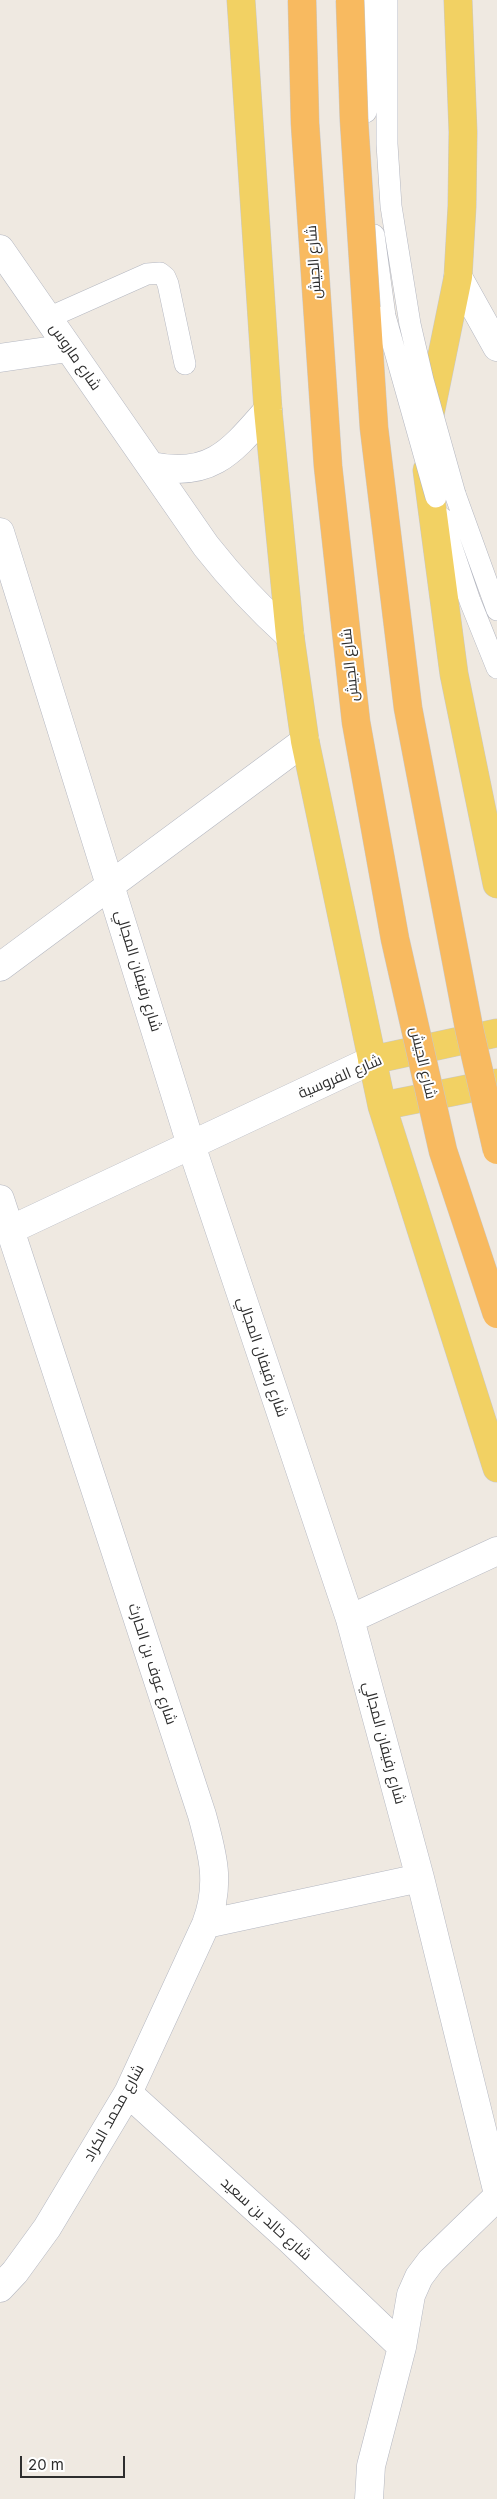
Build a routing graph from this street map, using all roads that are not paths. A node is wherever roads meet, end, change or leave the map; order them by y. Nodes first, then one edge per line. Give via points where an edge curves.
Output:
1 (241, 0) edge
2 (302, 0) edge
3 (350, 0) edge
4 (368, 0) edge
5 (387, 0) edge
6 (458, 0) edge
7 (0, 249) edge
8 (458, 277) junction
9 (48, 318) junction
10 (497, 347) edge
11 (68, 348) junction
12 (0, 358) edge
13 (185, 364) dead end
14 (268, 410) junction
15 (151, 466) junction
16 (446, 495) junction
17 (0, 532) edge
18 (497, 610) edge
19 (290, 636) junction
20 (497, 668) edge
21 (305, 741) junction
22 (111, 884) junction
23 (497, 884) edge
24 (0, 967) edge
25 (497, 1033) edge
26 (372, 1060) junction
27 (497, 1083) edge
28 (382, 1106) junction
29 (191, 1145) junction
30 (497, 1150) edge
31 (0, 1199) edge
32 (10, 1230) junction
33 (497, 1314) edge
34 (497, 1468) edge
35 (497, 1551) edge
36 (350, 1619) junction
37 (420, 1878) junction
38 (206, 1924) junction
39 (128, 2093) junction
40 (497, 2190) edge
41 (497, 2197) edge
42 (0, 2288) edge
43 (402, 2347) junction
44 (369, 2499) edge

1 - 14 main road
2 - 33 highway, شارع الجيش, bridge via 305,123 328,466 356,722 395,939 443,1150
3 - 30 highway, bridge via 354,120 374,428 407,698 469,1028
4 - 16 lane, bridge via 366,144 370,205 385,316
5 - 16 lane, bridge via 387,144 391,206 410,324
6 - 8 main road via 463,132
7 - 9 street, شارع ماروس
8 - 10 street
8 - 23 main road via 434,387 426,476 454,674
9 - 11 street, شارع ماروس
9 - 13 lane via 147,274 160,273 168,284
11 - 12 street
11 - 15 street, شارع ماروس
14 - 15 street via 232,450 218,460 185,470
14 - 19 main road
15 - 19 street, شارع ماروس via 231,579
16 - 18 lane
16 - 20 lane via 470,601
17 - 22 street, شارع رفيفان المجالي
19 - 21 main road
21 - 22 street
21 - 26 main road
22 - 24 street
22 - 29 street, شارع رفيفان المجالي
25 - 26 main road, شارع الفروسية
26 - 28 main road
26 - 29 street, شارع الفروسية
27 - 28 main road
28 - 34 main road
29 - 32 street, شارع الفروسية
29 - 36 street, شارع رفيفان المجالي
31 - 32 street, شارع عوف بن الحارث
32 - 38 street, شارع عوف بن الحارث via 210,1844 215,1872 214,1903
35 - 36 street
36 - 37 street, شارع رفيفان المجالي
37 - 38 street
37 - 40 street, شارع رفيفان المجالي
38 - 39 street, شارع محمد الكراد
39 - 42 street, شارع محمد الكراد via 47,2228
39 - 43 street, شارع خالد بن سعيد
41 - 43 street via 431,2261 419,2277 411,2295
43 - 44 street via 375,2448

